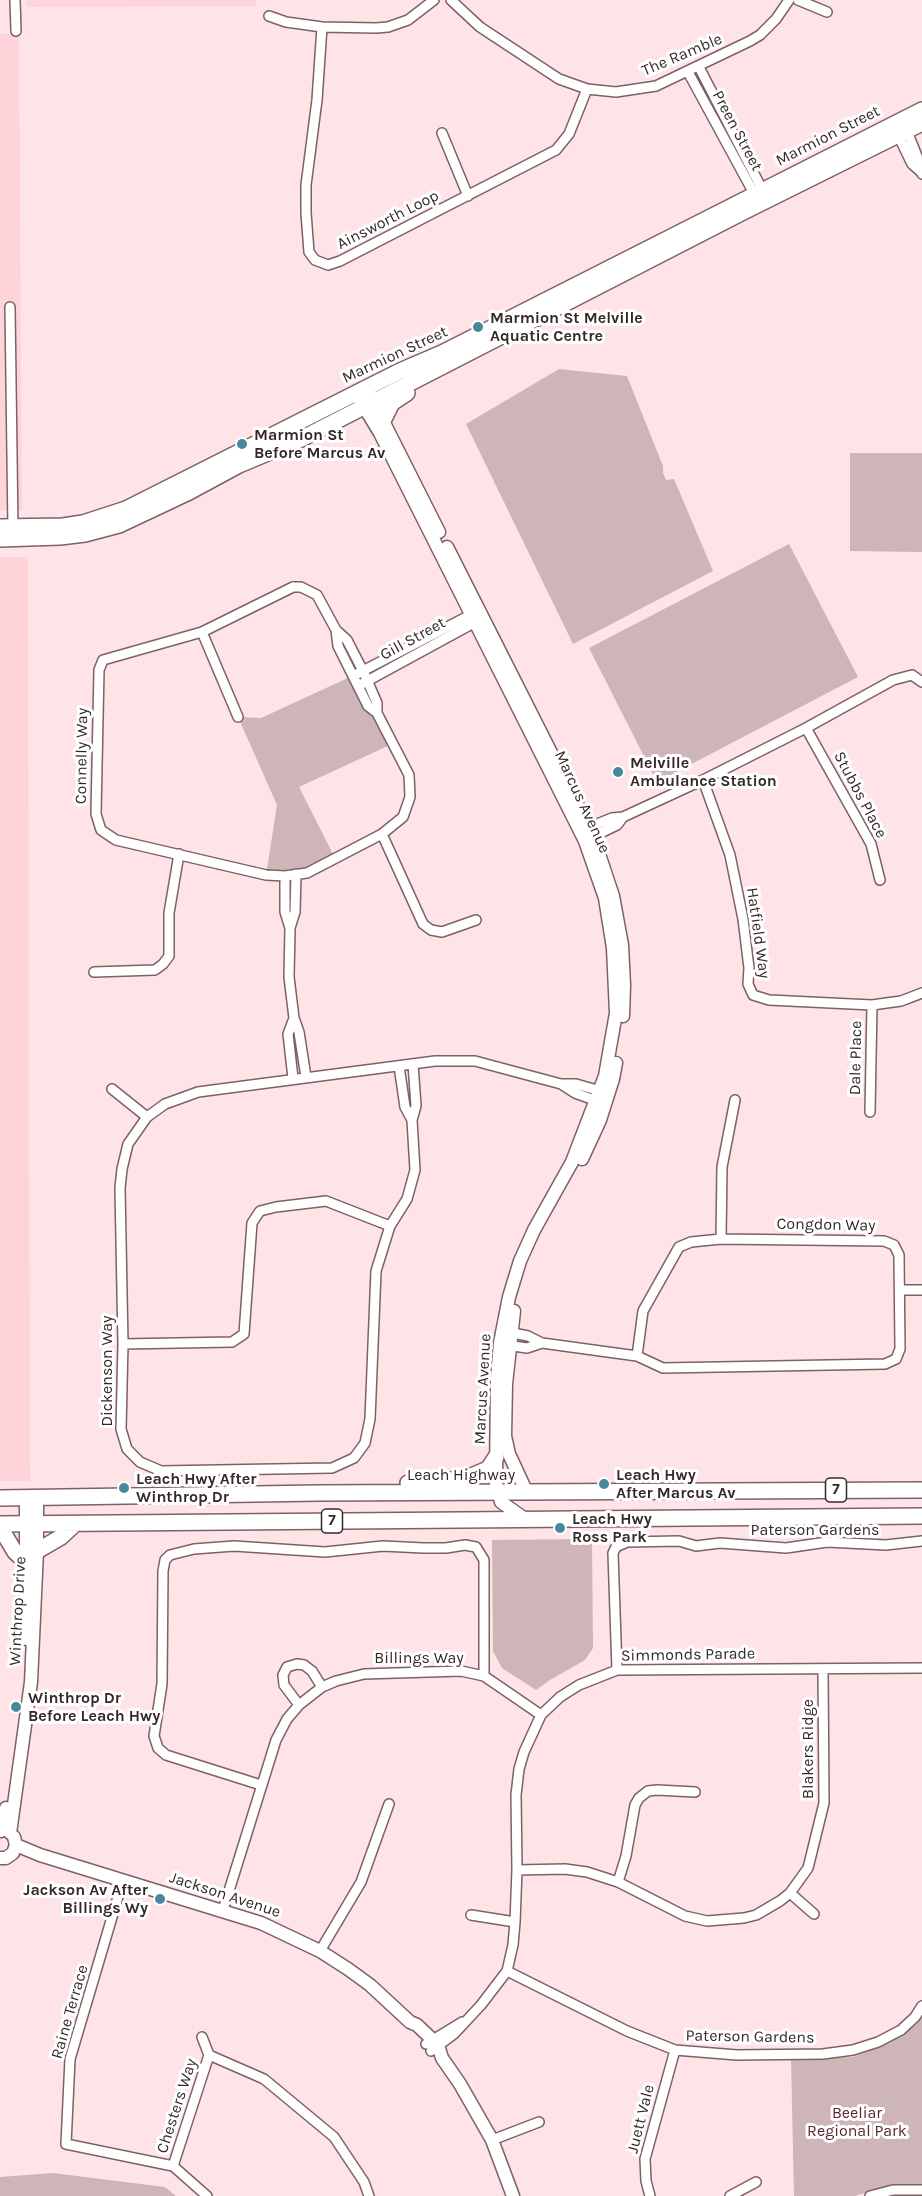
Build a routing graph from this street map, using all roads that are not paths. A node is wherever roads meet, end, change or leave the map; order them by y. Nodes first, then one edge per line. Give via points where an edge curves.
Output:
1 (15, 0) edge
2 (435, 0) edge
3 (452, 0) edge
4 (789, 0) edge
5 (798, 0) edge
6 (827, 12) dead end
7 (269, 16) dead end
8 (322, 27) junction
9 (16, 31) dead end
10 (699, 67) junction
11 (688, 72) junction
12 (587, 89) junction
13 (922, 110) edge
14 (922, 123) edge
15 (899, 127) junction
16 (442, 133) dead end
17 (922, 173) edge
18 (468, 196) junction
19 (760, 197) junction
20 (10, 307) dead end
21 (456, 359) junction
22 (365, 397) junction
23 (383, 421) junction
24 (7, 533) edge
25 (477, 617) junction
26 (336, 630) junction
27 (202, 632) junction
28 (363, 671) junction
29 (353, 676) junction
30 (368, 682) junction
31 (922, 682) edge
32 (358, 686) junction
33 (377, 713) junction
34 (238, 717) dead end
35 (806, 728) junction
36 (703, 780) junction
37 (382, 834) junction
38 (587, 834) junction
39 (179, 854) junction
40 (296, 874) junction
41 (285, 876) junction
42 (880, 880) dead end
43 (476, 920) dead end
44 (290, 928) junction
45 (94, 972) dead end
46 (922, 993) edge
47 (872, 1005) junction
48 (294, 1018) junction
49 (413, 1064) junction
50 (399, 1066) junction
51 (306, 1077) junction
52 (293, 1078) junction
53 (112, 1089) dead end
54 (603, 1097) junction
55 (735, 1100) dead end
56 (870, 1112) dead end
57 (147, 1118) junction
58 (412, 1120) junction
59 (390, 1226) junction
60 (721, 1239) junction
61 (900, 1290) junction
62 (922, 1290) edge
63 (505, 1338) junction
64 (123, 1344) junction
65 (637, 1356) junction
66 (496, 1458) junction
67 (922, 1490) edge
68 (750, 1491) junction
69 (319, 1493) junction
70 (498, 1493) junction
71 (527, 1493) junction
72 (0, 1498) edge
73 (32, 1498) junction
74 (857, 1515) junction
75 (922, 1516) edge
76 (525, 1519) junction
77 (32, 1524) junction
78 (75, 1524) junction
79 (0, 1526) edge
80 (922, 1541) edge
81 (32, 1556) junction
82 (922, 1668) edge
83 (617, 1670) junction
84 (824, 1670) junction
85 (484, 1676) junction
86 (322, 1687) junction
87 (299, 1705) junction
88 (541, 1715) junction
89 (261, 1785) junction
90 (695, 1791) dead end
91 (389, 1804) dead end
92 (4, 1831) edge
93 (15, 1849) junction
94 (0, 1860) edge
95 (517, 1870) junction
96 (123, 1880) junction
97 (618, 1882) junction
98 (790, 1893) junction
99 (223, 1910) junction
100 (814, 1914) dead end
101 (471, 1916) dead end
102 (515, 1922) junction
103 (320, 1951) junction
104 (507, 1971) junction
105 (922, 2006) edge
106 (202, 2037) dead end
107 (434, 2047) junction
108 (675, 2050) junction
109 (209, 2055) junction
110 (539, 2122) dead end
111 (492, 2140) junction
112 (173, 2166) junction
113 (756, 2182) dead end
114 (922, 2190) edge
115 (207, 2196) edge
116 (369, 2196) edge
117 (513, 2196) edge
118 (650, 2196) edge
119 (730, 2196) edge
120 (870, 2196) edge

1 - 9 street
2 - 8 street via 408,20 388,27
3 - 12 street, The Ramble via 480,27 523,56 559,79
4 - 10 street, The Ramble via 760,35
5 - 6 street
7 - 8 street
8 - 18 street, Ainsworth Loop via 306,185 309,252 315,260 328,265 340,261
10 - 11 street, The Ramble
10 - 19 street, Preen Street
11 - 12 street, The Ramble via 633,91
11 - 19 street, Preen Street
12 - 18 street, Ainsworth Loop via 569,134 556,150
13 - 15 main road, Marmion Street
14 - 15 main road, Marmion Street
15 - 17 street via 920,161
15 - 19 main road, Marmion Street
16 - 18 street
19 - 21 main road, Marmion Street
19 - 22 main road, Marmion Street via 452,349
20 - 24 street
21 - 22 main road, Marmion Street
21 - 23 main road via 392,403
22 - 23 street, Marcus Avenue
22 - 24 main road, Marmion Street via 126,509 83,523
22 - 25 street, Marcus Avenue via 385,443
23 - 25 street, Marcus Avenue
25 - 28 street, Gill Street
25 - 30 street, Gill Street
25 - 38 street, Marcus Avenue
26 - 27 street, Connelly Way via 317,595 293,586
26 - 28 street, Connelly Way via 348,640
26 - 29 street, Connelly Way via 338,646
27 - 34 street
27 - 39 street, Connelly Way via 103,660 99,670 96,814 101,830 116,840
28 - 29 street, Gill Street
28 - 30 street, Connelly Way
29 - 32 street, Connelly Way
30 - 32 street, Gill Street
30 - 33 street, Connelly Way
31 - 35 street via 912,675 894,680
32 - 33 street, Connelly Way via 368,706
33 - 37 street, Connelly Way via 409,775 410,797 404,817
35 - 36 street
35 - 42 street, Stubbs Place via 871,844
36 - 38 street via 623,817 612,818
36 - 47 street, Hatfield Way via 730,855 743,919 748,984 753,995 770,1000
37 - 40 street, Connelly Way via 307,873
37 - 43 street via 423,924 442,932
38 - 54 street, Marcus Avenue via 605,898 613,948 616,1013
39 - 41 street, Connelly Way
39 - 45 street via 169,913 169,956 164,964 155,970
40 - 41 street, Connelly Way
40 - 44 street via 295,912
41 - 44 street via 285,912
44 - 48 street via 289,976
46 - 47 street, Hatfield Way
47 - 56 street, Dale Place
48 - 51 street
48 - 52 street via 288,1034
49 - 50 street, Dickenson Way
49 - 54 street, Dickenson Way via 435,1060 475,1062 561,1084 575,1093
49 - 58 street, Dickenson Way via 416,1106
50 - 51 street, Dickenson Way
50 - 58 street, Dickenson Way via 405,1107
51 - 52 street, Dickenson Way
52 - 57 street, Dickenson Way via 198,1092 165,1104
53 - 57 street
54 - 63 street, Marcus Avenue via 520,1261 509,1297
55 - 60 street via 722,1167
57 - 64 street, Dickenson Way via 128,1144 122,1169
58 - 59 street, Dickenson Way via 415,1170 407,1199
59 - 64 street via 326,1201 260,1211 252,1223 244,1334 232,1342
59 - 64 street, Dickenson Way via 376,1271 370,1419 365,1443 354,1458 332,1468 161,1471 140,1462 127,1449 121,1429
60 - 61 street, Congdon Way via 884,1241 894,1245 899,1255
60 - 65 street, Congdon Way via 679,1247 643,1311
61 - 62 street
61 - 65 street, Congdon Way via 900,1349 896,1359 885,1364 663,1368
63 - 65 street, Congdon Way via 528,1336 542,1343
63 - 66 street, Marcus Avenue
63 - 71 street, Marcus Avenue via 506,1441
66 - 69 main road via 488,1469 464,1479 352,1485
66 - 70 street, Marcus Avenue
67 - 68 main road, Leach Highway / 7
68 - 71 main road, Leach Highway / 7
68 - 74 main road via 768,1500 861,1501 864,1508
69 - 70 main road, Leach Highway / 7
69 - 73 main road, Leach Highway / 7
70 - 71 main road, Leach Highway / 7
70 - 76 street via 501,1502
72 - 73 main road, Leach Highway / 7
73 - 77 street, Winthrop Drive
74 - 75 main road, 7
74 - 76 main road, 7
76 - 78 main road, 7
77 - 78 main road, 7
77 - 79 main road, 7
77 - 81 street, Winthrop Drive
78 - 81 main road
79 - 81 main road via 15,1552
80 - 83 street, Paterson Gardens via 886,1545 827,1542 786,1548 627,1542 613,1553
81 - 92 street, Winthrop Drive via 23,1684
82 - 84 street, Simmonds Parade
83 - 84 street, Simmonds Parade
83 - 88 street, Simmonds Parade via 579,1685
84 - 98 street, Blakers Ridge via 824,1803 808,1868
85 - 86 street, Billings Way via 461,1671 364,1674
85 - 88 street, Billings Way
85 - 89 street via 484,1560 476,1547 383,1546 325,1552 234,1546 170,1556 163,1571 162,1684 154,1737 158,1748 166,1755
86 - 87 street, Billings Way
86 - 87 street via 304,1665 288,1667 284,1685
87 - 89 street, Billings Way via 276,1740
88 - 95 street, Simmonds Parade via 519,1768
89 - 99 street, Billings Way
90 - 97 street via 648,1791 639,1798
91 - 103 street via 361,1882
92 - 93 street
93 - 94 street
93 - 96 street, Jackson Avenue
95 - 97 street, Blakers Ridge via 564,1869
95 - 102 street, Simmonds Parade
96 - 99 street, Jackson Avenue
96 - 112 street, Raine Terrace via 70,2059 66,2144
97 - 98 street, Blakers Ridge via 686,1916 707,1921 756,1915
98 - 100 street
99 - 103 street, Jackson Avenue via 281,1931
101 - 102 street
102 - 104 street, Simmonds Parade
103 - 107 street, Jackson Avenue via 370,1985 410,2022 412,2030
104 - 107 street, Simmonds Parade via 481,2005
104 - 108 street, Paterson Gardens
105 - 108 street, Paterson Gardens via 901,2030 853,2050 737,2055
106 - 109 street, Chesters Way
107 - 111 street, Jackson Avenue
108 - 118 street, Juett Vale via 645,2159
109 - 112 street, Chesters Way
109 - 116 street, Chesters Way via 264,2079 334,2137
110 - 111 street
111 - 117 street, Jackson Avenue
112 - 115 street, Raine Terrace
113 - 119 street
114 - 120 street via 893,2190

